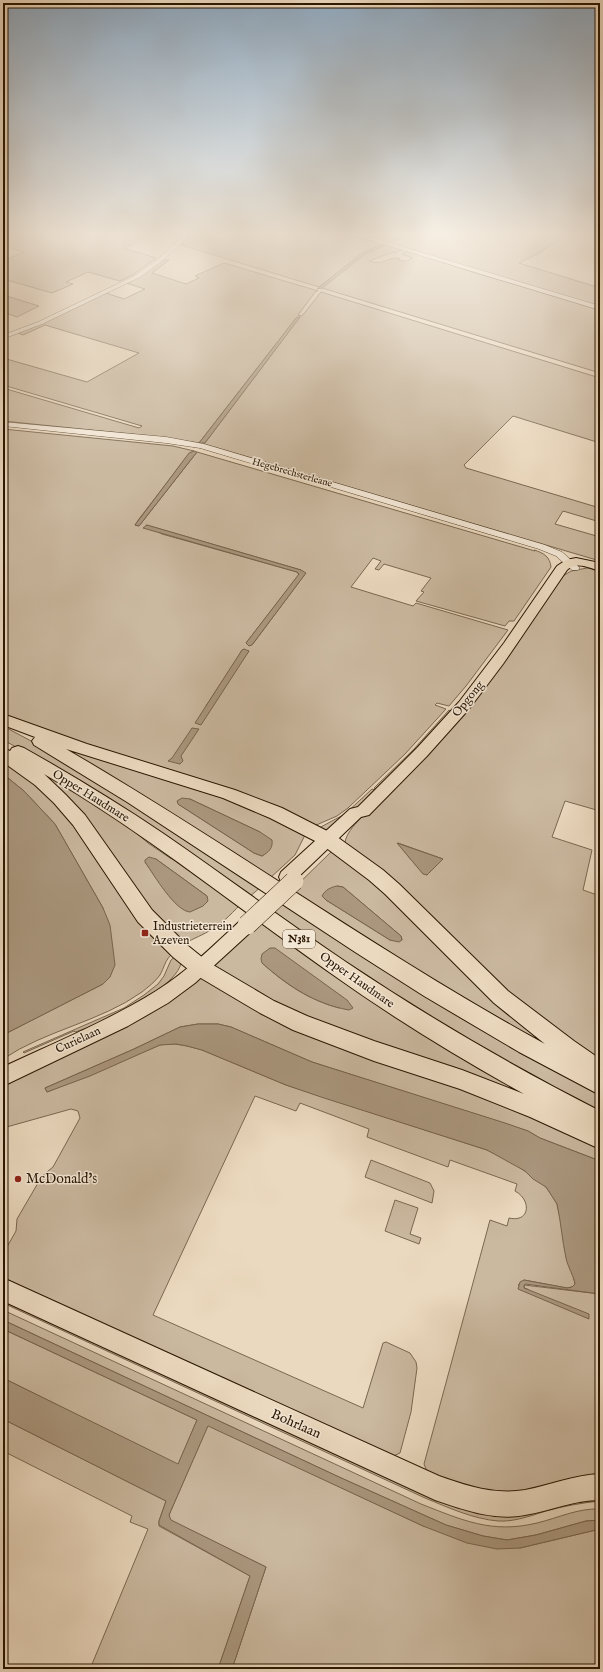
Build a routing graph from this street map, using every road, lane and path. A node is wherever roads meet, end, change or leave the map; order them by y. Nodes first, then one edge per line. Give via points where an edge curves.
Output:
1 (63, 312) edge
2 (3, 338) edge
3 (3, 424) edge
4 (573, 565) junction
5 (600, 567) edge
6 (3, 721) edge
7 (23, 729) junction
8 (4, 748) edge
9 (331, 842) junction
10 (243, 922) joint
11 (197, 965) junction
12 (600, 1071) edge
13 (3, 1077) edge
14 (600, 1085) edge
15 (600, 1123) edge
16 (600, 1138) edge
17 (3, 1289) edge
18 (600, 1487) edge

1 - 2 street
3 - 4 street, Hegebrechsterleane via 201,446 542,547 557,553
4 - 5 main road
4 - 9 main road, Opgong via 559,574 459,711 405,770 362,811 361,816
6 - 7 highway, Opper Haudmare
7 - 9 highway via 236,796 276,813
7 - 14 highway, Opper Haudmare / N381 via 157,811 408,976
8 - 11 highway, N381 via 79,820 145,916
8 - 15 highway, Opper Haudmare / N381 via 60,776 131,821 383,998 510,1075
9 - 10 main road, Opgong, bridge
9 - 12 highway via 392,889 450,949 502,997 566,1048
10 - 11 main road, Curielaan
11 - 13 main road, Curielaan via 162,997 121,1020
11 - 16 highway, N381 via 267,1007 300,1023 462,1080
17 - 18 main road, Bohrlaan via 435,1487 461,1496 478,1501 513,1504 585,1487

